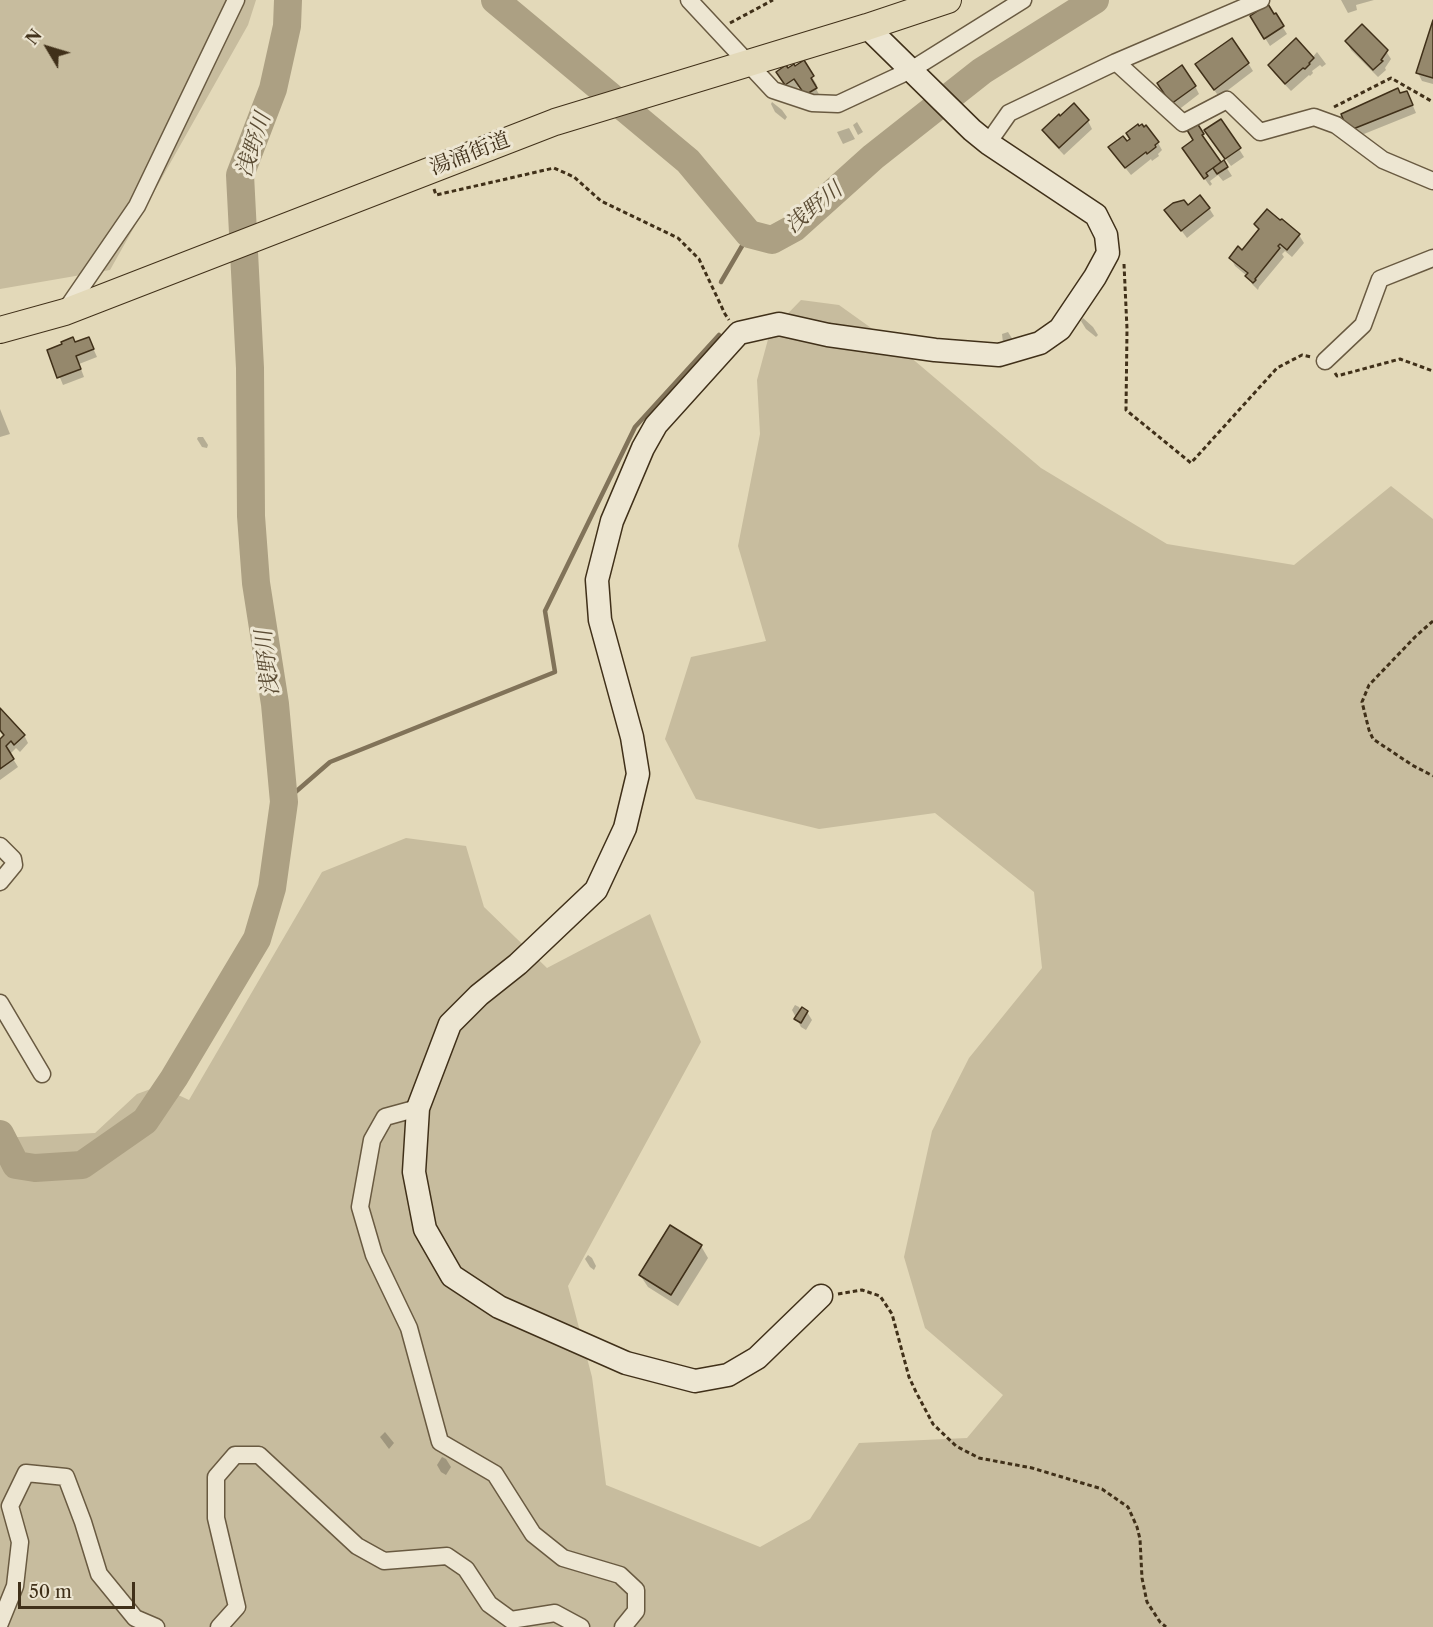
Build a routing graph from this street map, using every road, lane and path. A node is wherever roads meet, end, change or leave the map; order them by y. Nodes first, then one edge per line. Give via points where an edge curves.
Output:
1 (236, 0) edge
2 (689, 0) edge
3 (773, 0) edge
4 (948, 0) edge
5 (1023, 0) edge
6 (1261, 0) edge
7 (867, 27) junction
8 (716, 30) junction
9 (1116, 62) junction
10 (747, 63) junction
11 (917, 76) junction
12 (1433, 102) edge
13 (1314, 117) junction
14 (980, 136) junction
15 (428, 170) junction
16 (1433, 181) edge
17 (1433, 258) edge
18 (1124, 264) dead end
19 (64, 312) junction
20 (0, 330) edge
21 (740, 333) junction
22 (1325, 361) junction
23 (1433, 371) edge
24 (1433, 621) edge
25 (1433, 776) edge
26 (0, 846) edge
27 (0, 882) edge
28 (0, 1003) edge
29 (42, 1074) dead end
30 (418, 1108) junction
31 (821, 1296) joint
32 (0, 1623) edge
33 (156, 1627) edge
34 (219, 1627) edge
35 (581, 1627) edge
36 (623, 1627) edge
37 (1166, 1627) edge

1 - 19 street via 137,206
2 - 8 street
3 - 8 path
4 - 7 main road, 湯涌街道
5 - 11 street
6 - 9 street
7 - 10 main road, 湯涌街道
7 - 11 street
8 - 10 street
9 - 13 street via 1183,123 1227,100 1260,132
9 - 14 street via 1009,113
10 - 11 street via 773,90 812,103 838,104
10 - 15 main road, 湯涌街道 via 555,122
11 - 14 street
12 - 13 path via 1391,78
13 - 16 street via 1336,125 1383,160
14 - 21 street via 1096,215 1106,235 1108,253 1060,329 1040,343 999,355 828,335 779,324
15 - 19 main road, 湯涌街道
15 - 21 path via 436,195 554,168 574,177 602,201 678,238 699,259 725,314
17 - 22 street via 1380,279 1363,325
18 - 22 path via 1126,410 1191,463 1278,368 1302,355
19 - 20 main road, 湯涌街道
21 - 30 street via 656,425 643,447 612,520 597,580 600,621 632,737 638,774 625,828 596,890 450,1024
22 - 23 path via 1337,375 1400,359
24 - 25 path via 1369,685 1362,702 1373,738
26 - 27 street via 13,858 14,865
28 - 29 street
30 - 31 street via 414,1172 425,1229 452,1276 499,1306 626,1363 695,1381 728,1375 757,1358
30 - 36 street via 385,1117 372,1140 360,1207 374,1256 409,1328 440,1442 495,1474 533,1534 562,1558 620,1575 636,1590 636,1611
31 - 37 path via 862,1290 880,1296 892,1314 916,1392 933,1424 957,1446 979,1458 1032,1468 1102,1489 1128,1508 1140,1539 1147,1602
32 - 33 street via 15,1586 20,1542 10,1506 27,1473 66,1477 99,1574 135,1618
34 - 35 street via 237,1607 216,1518 216,1477 235,1455 259,1455 357,1546 384,1561 447,1556 466,1569 489,1604 512,1620 555,1613

